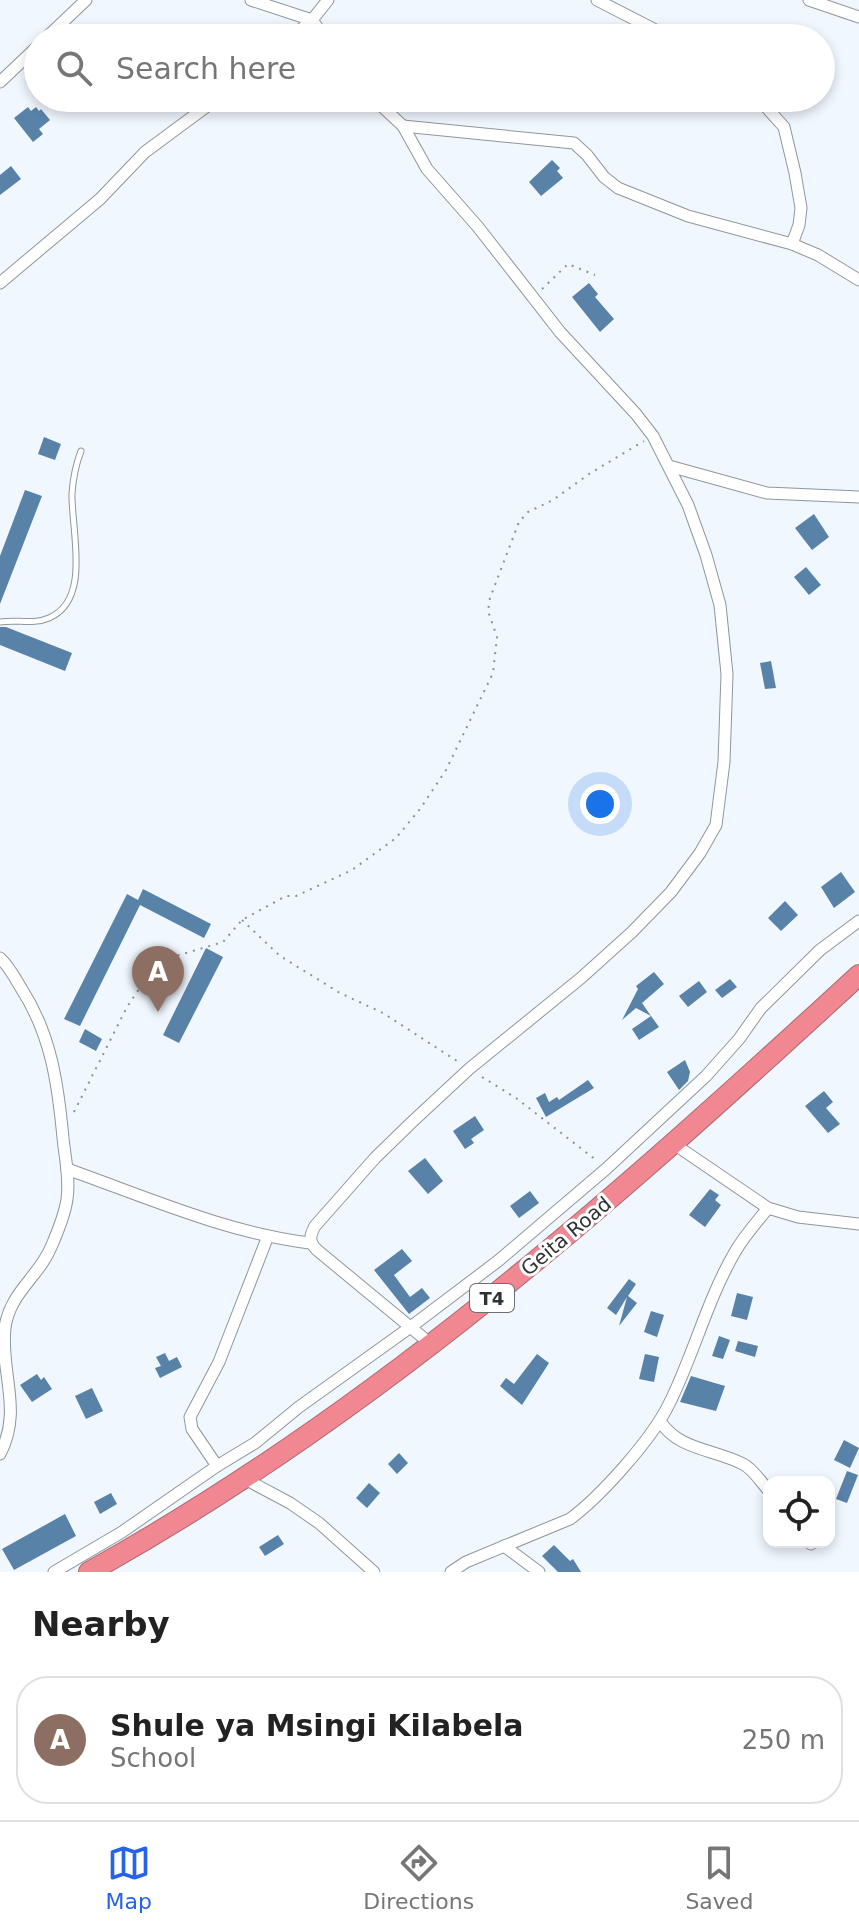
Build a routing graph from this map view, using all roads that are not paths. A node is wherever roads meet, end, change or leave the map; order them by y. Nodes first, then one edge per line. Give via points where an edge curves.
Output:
1 (86, 0) edge
2 (251, 0) edge
3 (328, 0) edge
4 (597, 0) edge
5 (809, 0) edge
6 (859, 17) edge
7 (312, 20) junction
8 (61, 24) edge
9 (307, 24) edge
10 (315, 24) edge
11 (644, 24) edge
12 (24, 59) edge
13 (0, 82) edge
14 (199, 112) edge
15 (388, 112) edge
16 (771, 112) edge
17 (403, 126) junction
18 (792, 244) junction
19 (859, 280) edge
20 (0, 283) edge
21 (81, 451) dead end
22 (669, 466) junction
23 (859, 497) edge
24 (0, 622) edge
25 (859, 921) edge
26 (2, 958) edge
27 (859, 975) edge
28 (674, 1144) junction
29 (67, 1169) junction
30 (768, 1208) junction
31 (859, 1224) edge
32 (268, 1236) junction
33 (310, 1243) junction
34 (412, 1326) junction
35 (433, 1346) junction
36 (660, 1421) junction
37 (0, 1454) edge
38 (217, 1466) junction
39 (245, 1479) junction
40 (763, 1484) edge
41 (504, 1546) junction
42 (54, 1572) edge
43 (89, 1572) edge
44 (374, 1572) edge
45 (451, 1572) edge
46 (539, 1572) edge

1 - 8 street
2 - 7 street
3 - 7 street
4 - 11 street
5 - 6 street
7 - 9 street
7 - 10 street
12 - 13 street
14 - 20 street via 145,152 100,199
15 - 17 street
16 - 18 street via 784,127 801,208
17 - 18 street via 574,143 618,188 688,216
17 - 22 street via 427,169 576,351 636,414
18 - 19 street
21 - 24 lane via 72,492 73,591 58,614 47,620
22 - 23 street via 767,493
22 - 33 street via 688,505 720,605 727,674 716,825 671,892 375,1158 315,1226
25 - 34 street via 820,950 761,1008 706,1076 606,1169
26 - 29 street via 46,1033
27 - 28 highway, Geita Road / T4
28 - 30 street
28 - 35 highway, Geita Road / T4
29 - 32 street
29 - 37 street via 67,1199 51,1248 9,1308 4,1358 11,1415
30 - 31 street
30 - 36 street via 725,1271
32 - 33 street
32 - 38 street via 219,1362 190,1417 192,1429
33 - 34 street
34 - 35 street
34 - 38 street
35 - 39 highway, Geita Road / T4
36 - 40 street via 680,1441 747,1466
36 - 41 street via 585,1508
38 - 42 street
39 - 43 highway, Geita Road / T4
39 - 44 street via 319,1523
41 - 45 street
41 - 46 street

